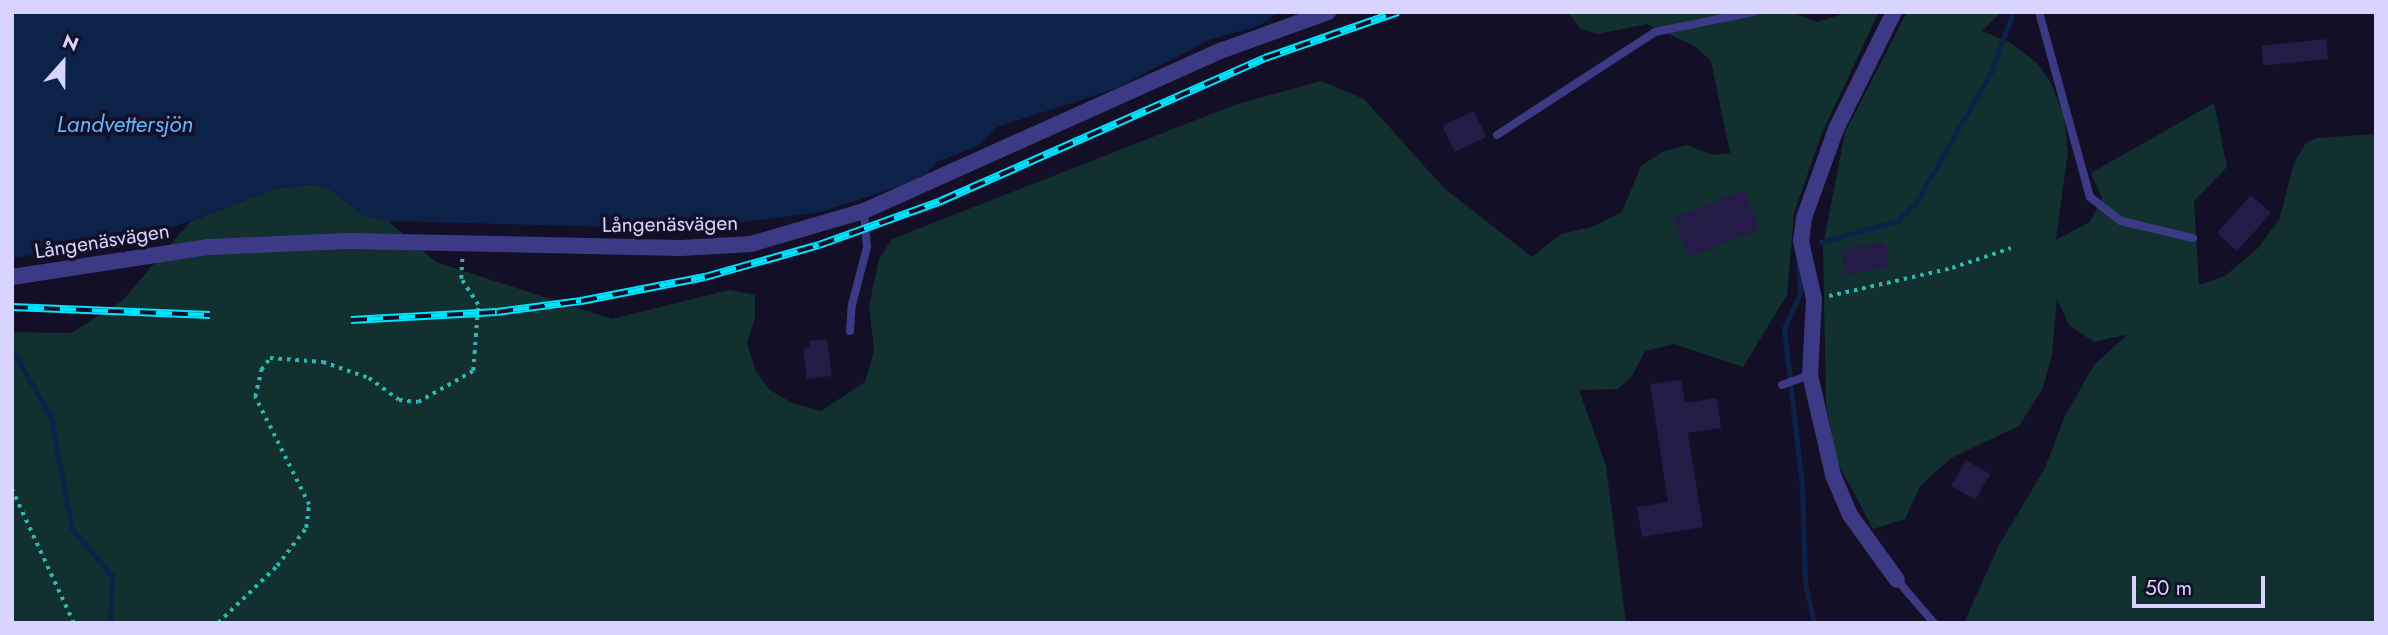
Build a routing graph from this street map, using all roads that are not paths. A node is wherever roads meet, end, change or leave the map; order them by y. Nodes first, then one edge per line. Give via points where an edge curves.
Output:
1 (1328, 12) edge
2 (1753, 12) edge
3 (1894, 12) edge
4 (2039, 12) edge
5 (1497, 135) dead end
6 (864, 211) junction
7 (2193, 238) dead end
8 (12, 277) edge
9 (850, 331) dead end
10 (1802, 378) junction
11 (1782, 385) dead end
12 (1897, 580) joint
13 (1934, 623) edge

1 - 6 street, Långenäsvägen via 1223,50
2 - 5 lane via 1649,35
3 - 10 street via 1836,129 1804,218 1801,241 1814,299
4 - 7 lane via 2090,197 2099,209 2121,221
6 - 8 street, Långenäsvägen via 751,244 718,247 463,241 209,247
6 - 9 lane via 867,247 854,293
10 - 11 lane
10 - 12 street via 1850,515
12 - 13 lane

